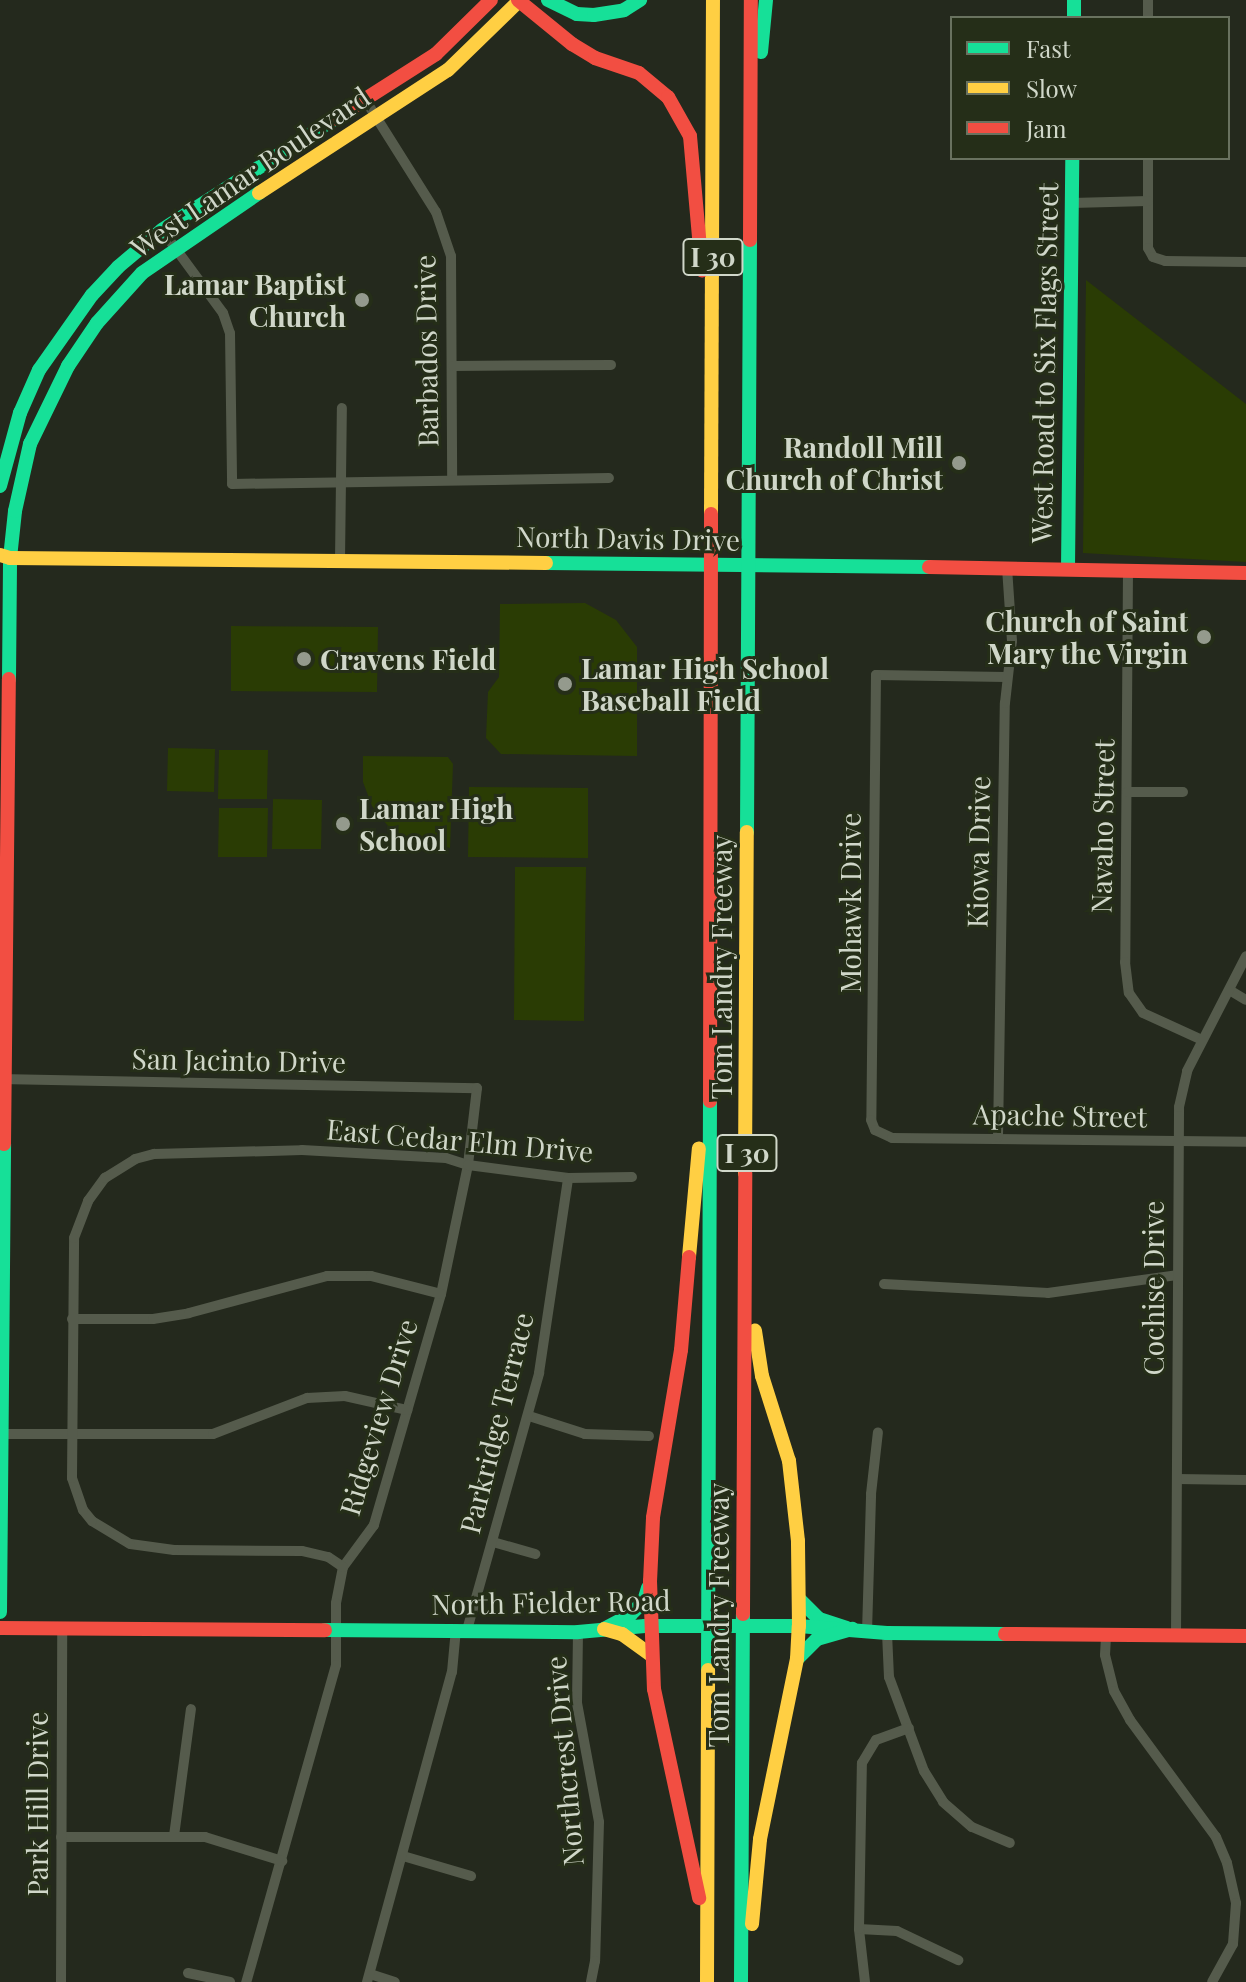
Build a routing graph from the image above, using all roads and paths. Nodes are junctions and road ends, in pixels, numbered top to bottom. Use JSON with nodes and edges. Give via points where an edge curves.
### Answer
{"nodes":[{"id":1,"x":491,"y":0,"type":"edge"},
{"id":2,"x":548,"y":0,"type":"edge"},
{"id":3,"x":587,"y":0,"type":"edge"},
{"id":4,"x":640,"y":0,"type":"edge"},
{"id":5,"x":713,"y":0,"type":"edge"},
{"id":6,"x":751,"y":0,"type":"edge"},
{"id":7,"x":766,"y":0,"type":"edge"},
{"id":8,"x":519,"y":1,"type":"edge"},
{"id":9,"x":624,"y":10,"type":"junction"},
{"id":10,"x":366,"y":101,"type":"junction"},
{"id":11,"x":378,"y":117,"type":"junction"},
{"id":12,"x":1072,"y":160,"type":"edge"},
{"id":13,"x":1148,"y":160,"type":"edge"},
{"id":14,"x":750,"y":163,"type":"junction"},
{"id":15,"x":1148,"y":201,"type":"junction"},
{"id":16,"x":1072,"y":203,"type":"junction"},
{"id":17,"x":162,"y":230,"type":"junction"},
{"id":18,"x":174,"y":248,"type":"junction"},
{"id":19,"x":1246,"y":262,"type":"edge"},
{"id":20,"x":611,"y":365,"type":"dead end"},
{"id":21,"x":453,"y":366,"type":"junction"},
{"id":22,"x":342,"y":408,"type":"dead end"},
{"id":23,"x":452,"y":478,"type":"junction"},
{"id":24,"x":609,"y":478,"type":"dead end"},
{"id":25,"x":341,"y":482,"type":"junction"},
{"id":26,"x":0,"y":486,"type":"edge"},
{"id":27,"x":710,"y":514,"type":"junction"},
{"id":28,"x":3,"y":558,"type":"edge"},
{"id":29,"x":340,"y":561,"type":"junction"},
{"id":30,"x":1007,"y":568,"type":"junction"},
{"id":31,"x":1068,"y":568,"type":"junction"},
{"id":32,"x":1128,"y":570,"type":"junction"},
{"id":33,"x":1246,"y":573,"type":"edge"},
{"id":34,"x":1006,"y":677,"type":"junction"},
{"id":35,"x":1127,"y":792,"type":"junction"},
{"id":36,"x":1183,"y":792,"type":"dead end"},
{"id":37,"x":1246,"y":956,"type":"edge"},
{"id":38,"x":1231,"y":991,"type":"junction"},
{"id":39,"x":710,"y":998,"type":"junction"},
{"id":40,"x":1246,"y":1000,"type":"edge"},
{"id":41,"x":3,"y":1009,"type":"edge"},
{"id":42,"x":1202,"y":1040,"type":"junction"},
{"id":43,"x":3,"y":1079,"type":"edge"},
{"id":44,"x":477,"y":1088,"type":"joint"},
{"id":45,"x":875,"y":1130,"type":"joint"},
{"id":46,"x":998,"y":1137,"type":"junction"},
{"id":47,"x":1177,"y":1142,"type":"junction"},
{"id":48,"x":1246,"y":1142,"type":"edge"},
{"id":49,"x":468,"y":1165,"type":"junction"},
{"id":50,"x":746,"y":1165,"type":"junction"},
{"id":51,"x":632,"y":1177,"type":"dead end"},
{"id":52,"x":568,"y":1178,"type":"junction"},
{"id":53,"x":1177,"y":1275,"type":"junction"},
{"id":54,"x":884,"y":1284,"type":"dead end"},
{"id":55,"x":441,"y":1294,"type":"junction"},
{"id":56,"x":72,"y":1319,"type":"junction"},
{"id":57,"x":407,"y":1410,"type":"junction"},
{"id":58,"x":529,"y":1416,"type":"junction"},
{"id":59,"x":878,"y":1432,"type":"dead end"},
{"id":60,"x":0,"y":1434,"type":"edge"},
{"id":61,"x":70,"y":1436,"type":"junction"},
{"id":62,"x":649,"y":1436,"type":"dead end"},
{"id":63,"x":1177,"y":1479,"type":"junction"},
{"id":64,"x":1246,"y":1480,"type":"edge"},
{"id":65,"x":493,"y":1542,"type":"junction"},
{"id":66,"x":535,"y":1554,"type":"dead end"},
{"id":67,"x":343,"y":1567,"type":"junction"},
{"id":68,"x":650,"y":1581,"type":"junction"},
{"id":69,"x":799,"y":1599,"type":"junction"},
{"id":70,"x":0,"y":1612,"type":"edge"},
{"id":71,"x":650,"y":1626,"type":"junction"},
{"id":72,"x":799,"y":1626,"type":"junction"},
{"id":73,"x":62,"y":1627,"type":"junction"},
{"id":74,"x":0,"y":1628,"type":"edge"},
{"id":75,"x":604,"y":1629,"type":"junction"},
{"id":76,"x":462,"y":1630,"type":"junction"},
{"id":77,"x":860,"y":1630,"type":"junction"},
{"id":78,"x":336,"y":1631,"type":"junction"},
{"id":79,"x":578,"y":1632,"type":"junction"},
{"id":80,"x":887,"y":1633,"type":"junction"},
{"id":81,"x":1176,"y":1635,"type":"junction"},
{"id":82,"x":1106,"y":1636,"type":"junction"},
{"id":83,"x":1246,"y":1636,"type":"edge"},
{"id":84,"x":651,"y":1655,"type":"junction"},
{"id":85,"x":797,"y":1659,"type":"junction"},
{"id":86,"x":191,"y":1709,"type":"dead end"},
{"id":87,"x":909,"y":1728,"type":"junction"},
{"id":88,"x":174,"y":1836,"type":"junction"},
{"id":89,"x":61,"y":1837,"type":"junction"},
{"id":90,"x":1010,"y":1843,"type":"dead end"},
{"id":91,"x":403,"y":1856,"type":"junction"},
{"id":92,"x":282,"y":1861,"type":"junction"},
{"id":93,"x":471,"y":1876,"type":"dead end"},
{"id":94,"x":859,"y":1929,"type":"junction"},
{"id":95,"x":958,"y":1960,"type":"dead end"},
{"id":96,"x":188,"y":1973,"type":"dead end"},
{"id":97,"x":368,"y":1978,"type":"edge"},
{"id":98,"x":61,"y":1982,"type":"edge"},
{"id":99,"x":230,"y":1982,"type":"edge"},
{"id":100,"x":246,"y":1982,"type":"edge"},
{"id":101,"x":395,"y":1982,"type":"edge"},
{"id":102,"x":591,"y":1982,"type":"edge"},
{"id":103,"x":706,"y":1982,"type":"edge"},
{"id":104,"x":743,"y":1982,"type":"edge"},
{"id":105,"x":865,"y":1982,"type":"edge"},
{"id":106,"x":1212,"y":1982,"type":"edge"}],
"edges":[{"from":1,"to":10,"type":"main road","name":"West Lamar Boulevard","via":[[436,54]]},
{"from":2,"to":9,"type":"main road","via":[[577,14]]},
{"from":3,"to":9,"type":"main road"},
{"from":4,"to":9,"type":"main road"},
{"from":5,"to":27,"type":"main road","name":"Tom Landry Freeway","number":"I 30"},
{"from":6,"to":14,"type":"main road","name":"Tom Landry Freeway","number":"I 30"},
{"from":7,"to":14,"type":"main road"},
{"from":8,"to":11,"type":"main road","name":"West Lamar Boulevard","via":[[448,70]]},
{"from":8,"to":27,"type":"main road","via":[[595,58],[639,73],[668,97],[690,136],[699,220]]},
{"from":10,"to":11,"type":"street","name":"Barbados Drive"},
{"from":10,"to":17,"type":"main road","name":"West Lamar Boulevard"},
{"from":11,"to":18,"type":"main road","name":"West Lamar Boulevard"},
{"from":11,"to":21,"type":"street","name":"Barbados Drive","via":[[446,235],[453,277]]},
{"from":12,"to":16,"type":"main road","name":"West Road to Six Flags Street"},
{"from":13,"to":15,"type":"street"},
{"from":14,"to":50,"type":"main road","name":"Tom Landry Freeway","number":"I 30"},
{"from":15,"to":16,"type":"street"},
{"from":15,"to":19,"type":"street","via":[[1148,248],[1153,257]]},
{"from":16,"to":31,"type":"main road","name":"West Road to Six Flags Street"},
{"from":17,"to":18,"type":"street"},
{"from":17,"to":26,"type":"main road","name":"West Lamar Boulevard","via":[[118,267],[61,335],[20,413]]},
{"from":18,"to":25,"type":"street","via":[[223,313],[230,333],[232,484]]},
{"from":18,"to":28,"type":"main road","name":"West Lamar Boulevard","via":[[142,273],[97,323],[45,408],[22,474]]},
{"from":20,"to":21,"type":"street"},
{"from":21,"to":23,"type":"street","name":"Barbados Drive"},
{"from":22,"to":25,"type":"street"},
{"from":23,"to":24,"type":"street"},
{"from":23,"to":25,"type":"street"},
{"from":25,"to":29,"type":"street"},
{"from":27,"to":39,"type":"main road","name":"Tom Landry Freeway","number":"I 30"},
{"from":28,"to":29,"type":"main road","name":"North Davis Drive"},
{"from":28,"to":41,"type":"main road","name":"West Lamar Boulevard"},
{"from":29,"to":30,"type":"main road","name":"North Davis Drive"},
{"from":30,"to":31,"type":"main road","name":"North Davis Drive"},
{"from":30,"to":34,"type":"street","name":"Kiowa Drive","via":[[1012,641]]},
{"from":31,"to":32,"type":"main road","name":"North Davis Drive"},
{"from":32,"to":33,"type":"main road","name":"North Davis Drive"},
{"from":32,"to":35,"type":"street","name":"Navaho Street"},
{"from":34,"to":45,"type":"street","name":"Mohawk Drive","via":[[876,675],[871,1120]]},
{"from":34,"to":46,"type":"street","name":"Kiowa Drive"},
{"from":35,"to":36,"type":"street"},
{"from":35,"to":42,"type":"street","name":"Navaho Street","via":[[1129,993],[1143,1013]]},
{"from":37,"to":38,"type":"street","name":"Cochise Drive"},
{"from":38,"to":40,"type":"street"},
{"from":38,"to":42,"type":"street","name":"Cochise Drive"},
{"from":39,"to":68,"type":"main road","via":[[681,1350],[653,1518]]},
{"from":39,"to":103,"type":"main road","name":"Tom Landry Freeway","number":"I 30"},
{"from":41,"to":43,"type":"main road","name":"West Lamar Boulevard"},
{"from":42,"to":47,"type":"street","name":"Cochise Drive","via":[[1187,1071]]},
{"from":43,"to":44,"type":"street","name":"San Jacinto Drive"},
{"from":43,"to":60,"type":"main road","name":"West Lamar Boulevard"},
{"from":44,"to":49,"type":"street","name":"Ridgeview Drive"},
{"from":45,"to":46,"type":"street","name":"Apache Street","via":[[892,1138]]},
{"from":46,"to":47,"type":"street","name":"Apache Street"},
{"from":47,"to":48,"type":"street","name":"Apache Street"},
{"from":47,"to":53,"type":"street","name":"Cochise Drive"},
{"from":49,"to":52,"type":"street","name":"East Cedar Elm Drive"},
{"from":49,"to":55,"type":"street","name":"Ridgeview Drive"},
{"from":49,"to":56,"type":"street","name":"East Cedar Elm Drive","via":[[446,1158],[302,1150],[169,1152],[135,1159],[105,1178],[80,1217],[74,1238]]},
{"from":50,"to":69,"type":"main road","via":[[754,1317],[762,1376],[789,1461]]},
{"from":50,"to":104,"type":"main road","name":"Tom Landry Freeway","number":"I 30"},
{"from":51,"to":52,"type":"street","name":"East Cedar Elm Drive"},
{"from":52,"to":58,"type":"street","name":"Parkridge Terrace"},
{"from":53,"to":54,"type":"street","via":[[1048,1293]]},
{"from":53,"to":63,"type":"street","name":"Cochise Drive"},
{"from":55,"to":56,"type":"street","via":[[371,1276],[327,1276],[189,1313],[153,1319]]},
{"from":55,"to":57,"type":"street","name":"Ridgeview Drive"},
{"from":56,"to":61,"type":"street","name":"East Cedar Elm Drive"},
{"from":57,"to":61,"type":"street","via":[[345,1396],[307,1398],[213,1434]]},
{"from":57,"to":67,"type":"street","name":"Ridgeview Drive","via":[[374,1525]]},
{"from":58,"to":62,"type":"street","via":[[585,1434]]},
{"from":58,"to":65,"type":"street","name":"Parkridge Terrace"},
{"from":59,"to":77,"type":"street"},
{"from":60,"to":61,"type":"street"},
{"from":60,"to":70,"type":"main road","name":"West Lamar Boulevard"},
{"from":61,"to":67,"type":"street","name":"East Cedar Elm Drive","via":[[72,1478],[83,1510],[130,1544],[174,1550],[302,1551]]},
{"from":63,"to":64,"type":"street"},
{"from":63,"to":81,"type":"street","name":"Cochise Drive"},
{"from":65,"to":66,"type":"street"},
{"from":65,"to":76,"type":"street","name":"Parkridge Terrace"},
{"from":67,"to":78,"type":"street"},
{"from":68,"to":71,"type":"main road"},
{"from":68,"to":75,"type":"main road","via":[[644,1601]]},
{"from":69,"to":72,"type":"main road"},
{"from":69,"to":77,"type":"main road","via":[[819,1619]]},
{"from":71,"to":72,"type":"main road","name":"North Fielder Road"},
{"from":71,"to":75,"type":"main road","name":"North Fielder Road"},
{"from":71,"to":84,"type":"main road"},
{"from":72,"to":77,"type":"main road","name":"North Fielder Road"},
{"from":72,"to":85,"type":"main road"},
{"from":73,"to":74,"type":"main road","name":"North Fielder Road"},
{"from":73,"to":78,"type":"main road","name":"North Fielder Road"},
{"from":73,"to":89,"type":"street","name":"Park Hill Drive"},
{"from":75,"to":79,"type":"main road","name":"North Fielder Road"},
{"from":75,"to":84,"type":"main road","via":[[622,1634]]},
{"from":76,"to":78,"type":"main road","name":"North Fielder Road"},
{"from":76,"to":79,"type":"main road","name":"North Fielder Road"},
{"from":76,"to":91,"type":"street","name":"Parkridge Terrace"},
{"from":77,"to":80,"type":"main road","name":"North Fielder Road"},
{"from":77,"to":85,"type":"main road","via":[[817,1639]]},
{"from":78,"to":92,"type":"street","via":[[336,1665]]},
{"from":79,"to":102,"type":"street","name":"Northcrest Drive","via":[[577,1703],[599,1822]]},
{"from":80,"to":82,"type":"main road","name":"North Fielder Road"},
{"from":80,"to":87,"type":"street","via":[[889,1677]]},
{"from":81,"to":82,"type":"main road","name":"North Fielder Road"},
{"from":81,"to":83,"type":"main road","name":"North Fielder Road"},
{"from":82,"to":106,"type":"street","via":[[1105,1655],[1119,1701],[1216,1837],[1227,1863],[1236,1903],[1233,1944]]},
{"from":84,"to":103,"type":"main road","via":[[662,1737],[697,1884]]},
{"from":85,"to":104,"type":"main road","via":[[760,1839]]},
{"from":86,"to":88,"type":"street"},
{"from":87,"to":90,"type":"street","via":[[924,1771],[943,1802],[972,1827]]},
{"from":87,"to":94,"type":"street","via":[[876,1740],[862,1763]]},
{"from":88,"to":89,"type":"street"},
{"from":88,"to":92,"type":"street","via":[[205,1837]]},
{"from":89,"to":98,"type":"street","name":"Park Hill Drive"},
{"from":91,"to":93,"type":"street"},
{"from":91,"to":97,"type":"street","name":"Parkridge Terrace"},
{"from":92,"to":100,"type":"street"},
{"from":94,"to":95,"type":"street","via":[[897,1931]]},
{"from":94,"to":105,"type":"street"},
{"from":96,"to":99,"type":"street"},
{"from":97,"to":101,"type":"street"}]}
